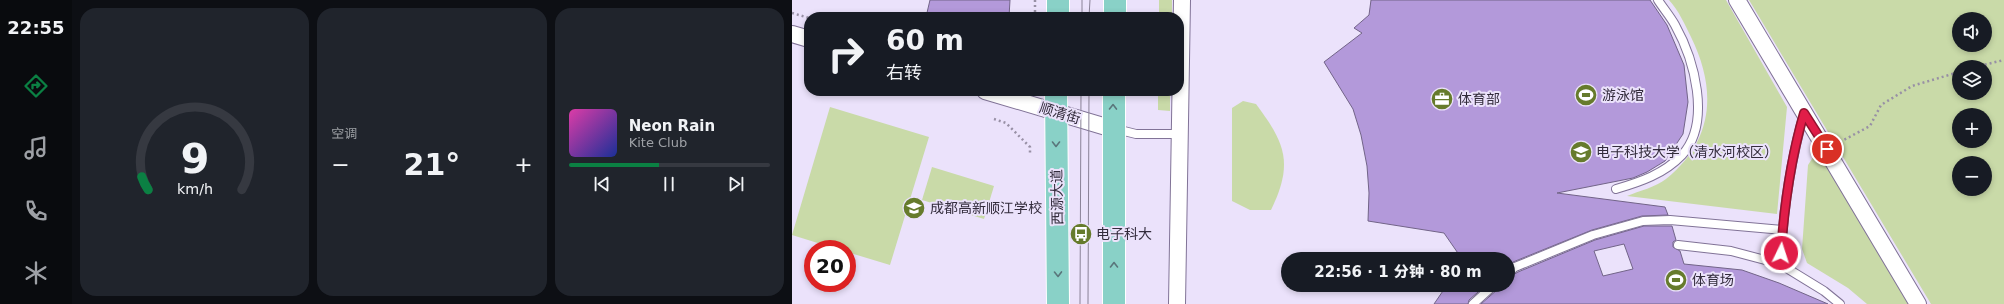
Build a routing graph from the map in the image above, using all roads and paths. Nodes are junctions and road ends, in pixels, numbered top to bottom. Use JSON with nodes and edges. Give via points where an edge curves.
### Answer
{"nodes":[{"id":1,"x":1035,"y":0,"type":"edge"},
{"id":2,"x":1058,"y":0,"type":"edge"},
{"id":3,"x":1115,"y":0,"type":"edge"},
{"id":4,"x":1182,"y":0,"type":"edge"},
{"id":5,"x":1658,"y":0,"type":"edge"},
{"id":6,"x":1737,"y":0,"type":"edge"},
{"id":7,"x":1035,"y":12,"type":"edge"},
{"id":8,"x":1058,"y":12,"type":"edge"},
{"id":9,"x":1115,"y":12,"type":"edge"},
{"id":10,"x":1182,"y":12,"type":"edge"},
{"id":11,"x":792,"y":13,"type":"edge"},
{"id":12,"x":804,"y":17,"type":"edge"},
{"id":13,"x":792,"y":34,"type":"edge"},
{"id":14,"x":804,"y":38,"type":"edge"},
{"id":15,"x":2004,"y":60,"type":"edge"},
{"id":16,"x":1992,"y":63,"type":"edge"},
{"id":17,"x":1952,"y":74,"type":"edge"},
{"id":18,"x":1017,"y":96,"type":"edge"},
{"id":19,"x":1114,"y":96,"type":"edge"},
{"id":20,"x":1181,"y":96,"type":"edge"},
{"id":21,"x":1056,"y":102,"type":"edge"},
{"id":22,"x":1804,"y":113,"type":"junction"},
{"id":23,"x":994,"y":119,"type":"dead end"},
{"id":24,"x":1113,"y":129,"type":"junction"},
{"id":25,"x":1180,"y":134,"type":"junction"},
{"id":26,"x":1827,"y":149,"type":"junction"},
{"id":27,"x":1030,"y":154,"type":"dead end"},
{"id":28,"x":1616,"y":189,"type":"dead end"},
{"id":29,"x":1782,"y":230,"type":"junction"},
{"id":30,"x":1678,"y":245,"type":"dead end"},
{"id":31,"x":1780,"y":264,"type":"junction"},
{"id":32,"x":1515,"y":267,"type":"edge"},
{"id":33,"x":1486,"y":292,"type":"edge"},
{"id":34,"x":1058,"y":304,"type":"edge"},
{"id":35,"x":1114,"y":304,"type":"edge"},
{"id":36,"x":1177,"y":304,"type":"edge"},
{"id":37,"x":1472,"y":304,"type":"edge"},
{"id":38,"x":1840,"y":304,"type":"edge"},
{"id":39,"x":1918,"y":304,"type":"edge"}],
"edges":[{"from":1,"to":7,"type":"path"},
{"from":2,"to":8,"type":"main road"},
{"from":3,"to":9,"type":"main road"},
{"from":4,"to":10,"type":"street"},
{"from":5,"to":28,"type":"lane","via":[[1675,25],[1696,81],[1696,130],[1683,154],[1662,172],[1644,181]]},
{"from":6,"to":22,"type":"street"},
{"from":11,"to":12,"type":"path"},
{"from":13,"to":14,"type":"street"},
{"from":15,"to":16,"type":"path"},
{"from":17,"to":26,"type":"path","via":[[1912,86],[1882,105],[1870,126]]},
{"from":18,"to":21,"type":"street","name":"顺清街"},
{"from":24,"to":19,"type":"main road","one_way":true},
{"from":20,"to":25,"type":"street"},
{"from":21,"to":24,"type":"street","name":"顺清街"},
{"from":21,"to":34,"type":"main road","name":"西源大道","one_way":true},
{"from":22,"to":26,"type":"street"},
{"from":22,"to":29,"type":"lane","via":[[1797,136]]},
{"from":23,"to":27,"type":"path","via":[[1006,123],[1030,147]]},
{"from":24,"to":25,"type":"lane","via":[[1136,134]]},
{"from":35,"to":24,"type":"main road","one_way":true},
{"from":25,"to":36,"type":"street"},
{"from":26,"to":39,"type":"street"},
{"from":29,"to":31,"type":"lane"},
{"from":29,"to":32,"type":"lane","via":[[1670,220],[1643,221],[1593,235]]},
{"from":30,"to":31,"type":"lane","via":[[1731,251]]},
{"from":31,"to":38,"type":"lane"},
{"from":33,"to":37,"type":"lane"}]}
